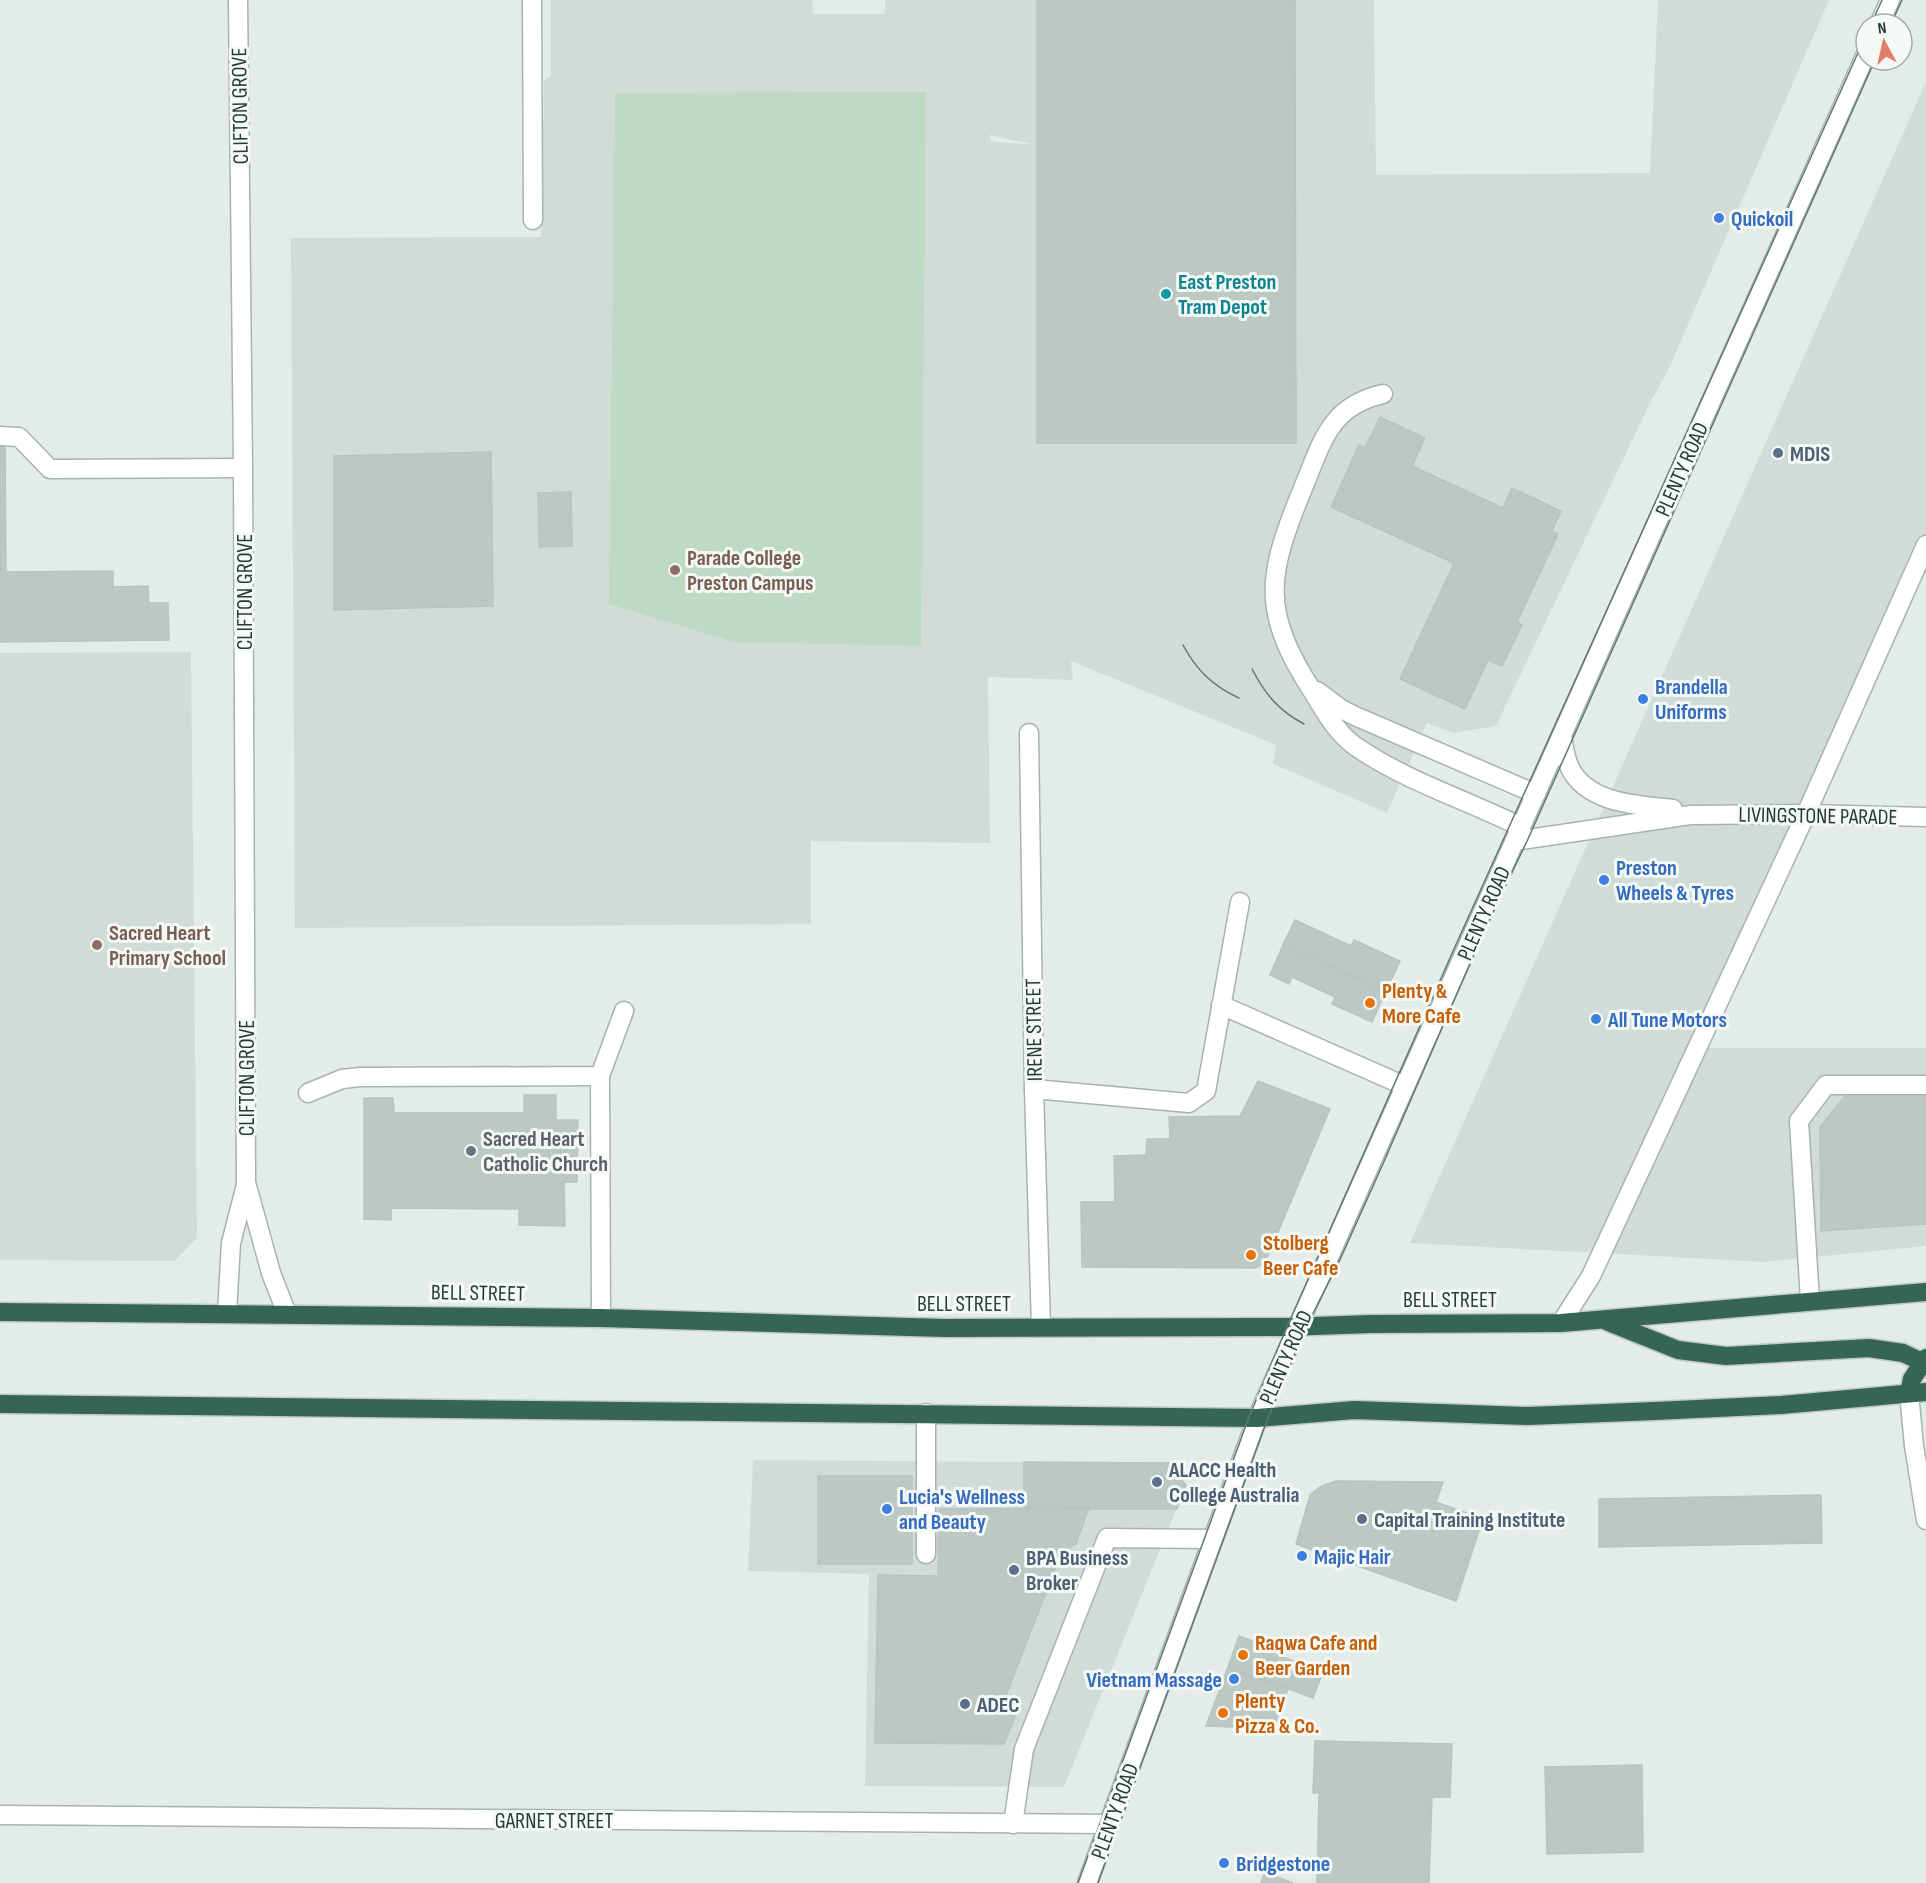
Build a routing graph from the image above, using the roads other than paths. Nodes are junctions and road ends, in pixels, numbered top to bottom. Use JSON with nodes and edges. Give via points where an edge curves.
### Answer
{"nodes":[{"id":1,"x":238,"y":0,"type":"edge"},
{"id":2,"x":532,"y":0,"type":"edge"},
{"id":3,"x":1858,"y":72,"type":"edge"},
{"id":4,"x":533,"y":220,"type":"dead end"},
{"id":5,"x":1383,"y":394,"type":"dead end"},
{"id":6,"x":0,"y":436,"type":"edge"},
{"id":7,"x":243,"y":468,"type":"junction"},
{"id":8,"x":1926,"y":545,"type":"edge"},
{"id":9,"x":1920,"y":570,"type":"edge"},
{"id":10,"x":1303,"y":677,"type":"junction"},
{"id":11,"x":1354,"y":716,"type":"junction"},
{"id":12,"x":1334,"y":726,"type":"junction"},
{"id":13,"x":1029,"y":733,"type":"dead end"},
{"id":14,"x":1562,"y":736,"type":"junction"},
{"id":15,"x":1348,"y":741,"type":"junction"},
{"id":16,"x":1536,"y":794,"type":"junction"},
{"id":17,"x":1711,"y":814,"type":"junction"},
{"id":18,"x":1806,"y":814,"type":"junction"},
{"id":19,"x":1926,"y":817,"type":"edge"},
{"id":20,"x":1518,"y":834,"type":"junction"},
{"id":21,"x":1240,"y":902,"type":"dead end"},
{"id":22,"x":1221,"y":1005,"type":"junction"},
{"id":23,"x":624,"y":1011,"type":"dead end"},
{"id":24,"x":600,"y":1076,"type":"junction"},
{"id":25,"x":1926,"y":1085,"type":"edge"},
{"id":26,"x":1404,"y":1086,"type":"junction"},
{"id":27,"x":1034,"y":1089,"type":"junction"},
{"id":28,"x":308,"y":1093,"type":"dead end"},
{"id":29,"x":246,"y":1185,"type":"junction"},
{"id":30,"x":1926,"y":1292,"type":"edge"},
{"id":31,"x":1810,"y":1301,"type":"junction"},
{"id":32,"x":0,"y":1312,"type":"edge"},
{"id":33,"x":226,"y":1313,"type":"junction"},
{"id":34,"x":287,"y":1314,"type":"junction"},
{"id":35,"x":602,"y":1318,"type":"junction"},
{"id":36,"x":1604,"y":1320,"type":"junction"},
{"id":37,"x":1561,"y":1323,"type":"junction"},
{"id":38,"x":1041,"y":1327,"type":"junction"},
{"id":39,"x":1298,"y":1327,"type":"junction"},
{"id":40,"x":1925,"y":1361,"type":"edge"},
{"id":41,"x":1917,"y":1393,"type":"edge"},
{"id":42,"x":0,"y":1404,"type":"edge"},
{"id":43,"x":926,"y":1413,"type":"junction"},
{"id":44,"x":1257,"y":1418,"type":"junction"},
{"id":45,"x":1926,"y":1520,"type":"edge"},
{"id":46,"x":1213,"y":1539,"type":"junction"},
{"id":47,"x":926,"y":1554,"type":"dead end"},
{"id":48,"x":0,"y":1815,"type":"edge"},
{"id":49,"x":1013,"y":1824,"type":"junction"},
{"id":50,"x":1109,"y":1824,"type":"junction"},
{"id":51,"x":1087,"y":1883,"type":"edge"}],
"edges":[{"from":1,"to":7,"type":"street","name":"CLIFTON GROVE"},
{"from":2,"to":4,"type":"street"},
{"from":3,"to":14,"type":"street","name":"PLENTY ROAD"},
{"from":5,"to":10,"type":"street","via":[[1357,403],[1335,420],[1279,551],[1275,606],[1284,642]]},
{"from":6,"to":7,"type":"street","via":[[19,437],[50,469]]},
{"from":7,"to":29,"type":"street","name":"CLIFTON GROVE"},
{"from":8,"to":9,"type":"street"},
{"from":9,"to":18,"type":"street"},
{"from":10,"to":11,"type":"street"},
{"from":10,"to":12,"type":"street"},
{"from":11,"to":12,"type":"street"},
{"from":11,"to":15,"type":"street"},
{"from":11,"to":16,"type":"street"},
{"from":12,"to":15,"type":"street"},
{"from":13,"to":27,"type":"street","name":"IRENE STREET"},
{"from":14,"to":16,"type":"street","name":"PLENTY ROAD"},
{"from":14,"to":17,"type":"street","name":"LIVINGSTONE PARADE","via":[[1569,766],[1591,791],[1635,805]]},
{"from":15,"to":20,"type":"street","via":[[1386,766]]},
{"from":16,"to":20,"type":"street","name":"PLENTY ROAD"},
{"from":17,"to":18,"type":"street","name":"LIVINGSTONE PARADE"},
{"from":17,"to":20,"type":"street","name":"LIVINGSTONE PARADE"},
{"from":18,"to":19,"type":"street","name":"LIVINGSTONE PARADE"},
{"from":18,"to":37,"type":"street","via":[[1591,1276]]},
{"from":20,"to":26,"type":"street","name":"PLENTY ROAD"},
{"from":21,"to":22,"type":"street"},
{"from":22,"to":26,"type":"street"},
{"from":22,"to":27,"type":"street","via":[[1206,1091],[1189,1103]]},
{"from":23,"to":24,"type":"street"},
{"from":24,"to":28,"type":"street","via":[[360,1077],[342,1079]]},
{"from":24,"to":35,"type":"street"},
{"from":25,"to":31,"type":"street","via":[[1826,1085],[1799,1120]]},
{"from":26,"to":39,"type":"street","name":"PLENTY ROAD"},
{"from":27,"to":38,"type":"street","name":"IRENE STREET"},
{"from":29,"to":33,"type":"street","name":"CLIFTON GROVE","via":[[231,1243]]},
{"from":29,"to":34,"type":"street","name":"CLIFTON GROVE"},
{"from":30,"to":31,"type":"highway","name":"BELL STREET"},
{"from":31,"to":36,"type":"highway","name":"BELL STREET"},
{"from":32,"to":33,"type":"highway","name":"BELL STREET"},
{"from":33,"to":34,"type":"highway","name":"BELL STREET"},
{"from":34,"to":35,"type":"highway","name":"BELL STREET"},
{"from":35,"to":38,"type":"highway","name":"BELL STREET"},
{"from":36,"to":37,"type":"highway","name":"BELL STREET"},
{"from":36,"to":40,"type":"highway","via":[[1678,1350],[1726,1356],[1869,1348]]},
{"from":37,"to":39,"type":"highway","name":"BELL STREET"},
{"from":38,"to":39,"type":"highway","name":"BELL STREET"},
{"from":39,"to":44,"type":"street","name":"PLENTY ROAD"},
{"from":40,"to":41,"type":"highway","via":[[1912,1379]]},
{"from":41,"to":44,"type":"highway","via":[[1781,1405],[1528,1416],[1354,1410]]},
{"from":41,"to":45,"type":"street","via":[[1914,1446]]},
{"from":42,"to":43,"type":"highway"},
{"from":43,"to":44,"type":"highway"},
{"from":43,"to":47,"type":"street"},
{"from":44,"to":46,"type":"street","name":"PLENTY ROAD"},
{"from":46,"to":49,"type":"street","via":[[1107,1538],[1024,1749]]},
{"from":46,"to":50,"type":"street","name":"PLENTY ROAD"},
{"from":48,"to":49,"type":"street","name":"GARNET STREET"},
{"from":49,"to":50,"type":"street","name":"GARNET STREET"},
{"from":50,"to":51,"type":"street","name":"PLENTY ROAD"}]}
